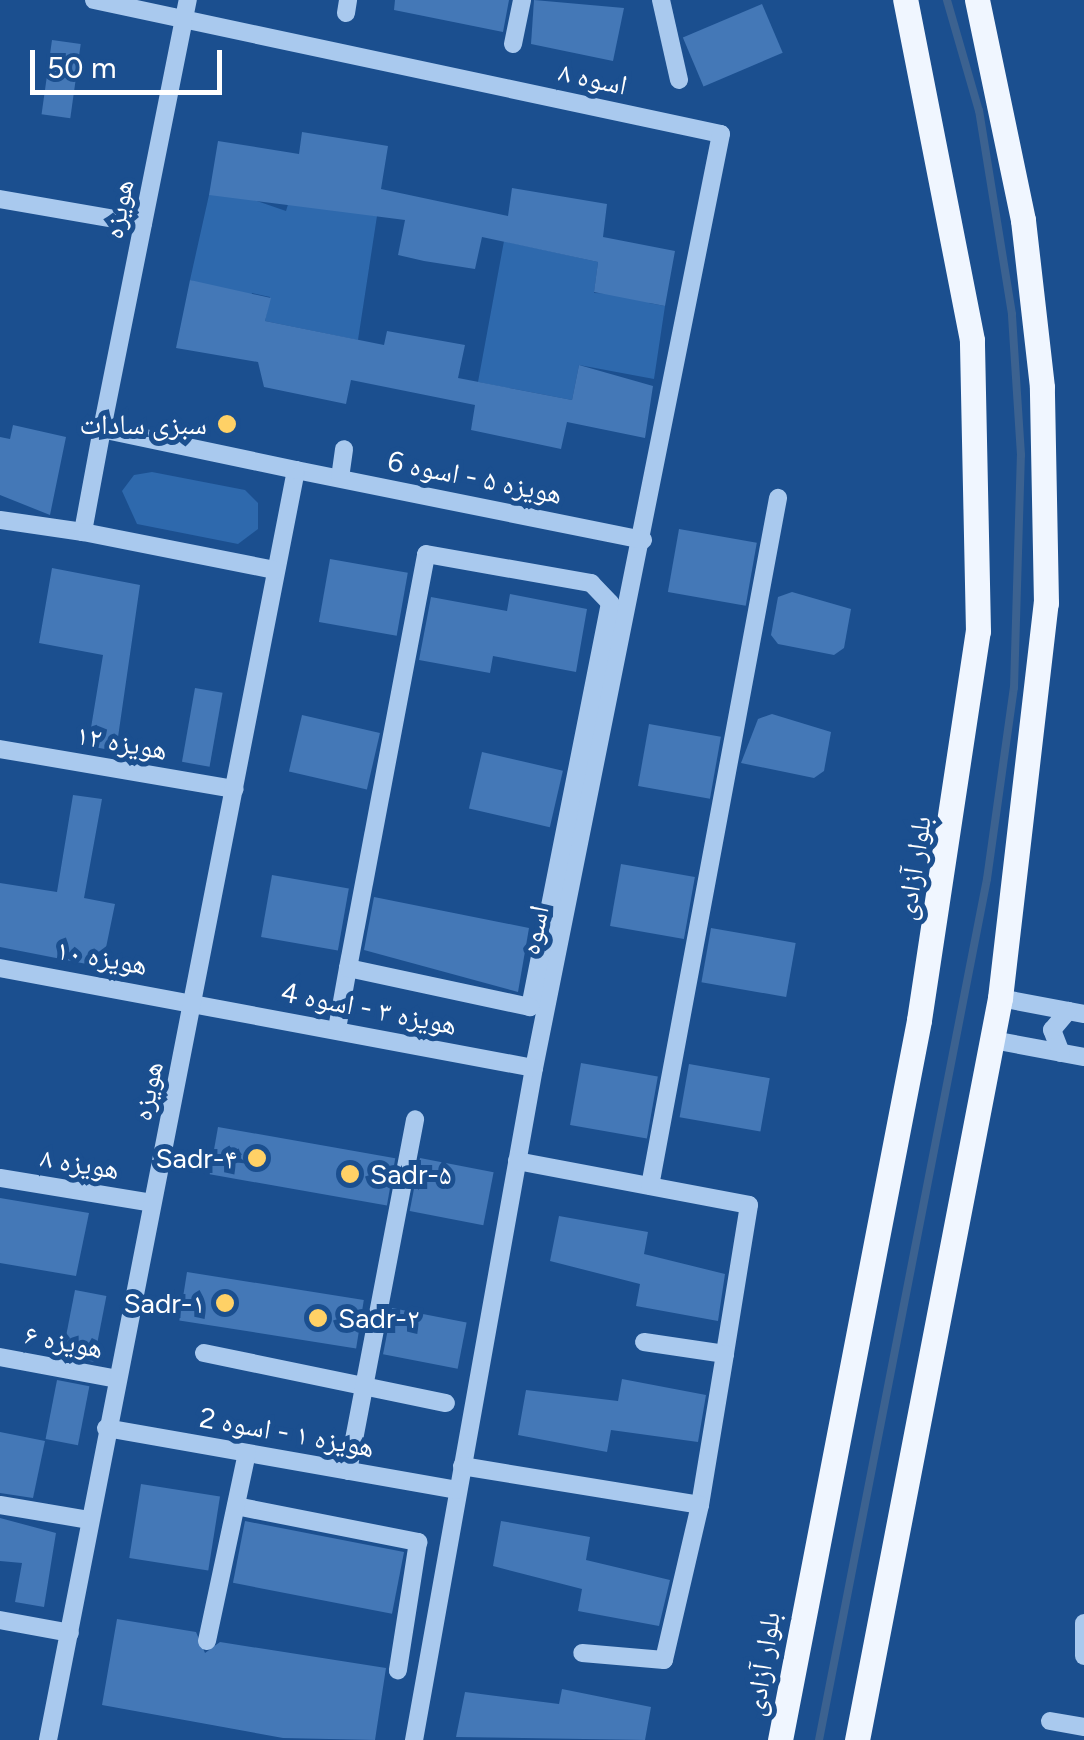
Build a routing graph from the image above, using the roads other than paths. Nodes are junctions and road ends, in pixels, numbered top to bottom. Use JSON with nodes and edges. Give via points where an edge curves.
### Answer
{"nodes":[{"id":1,"x":94,"y":0,"type":"edge"},
{"id":2,"x":522,"y":0,"type":"edge"},
{"id":3,"x":661,"y":0,"type":"edge"},
{"id":4,"x":905,"y":0,"type":"edge"},
{"id":5,"x":977,"y":0,"type":"edge"},
{"id":6,"x":186,"y":8,"type":"edge"},
{"id":7,"x":514,"y":44,"type":"dead end"},
{"id":8,"x":679,"y":80,"type":"dead end"},
{"id":9,"x":721,"y":134,"type":"joint"},
{"id":10,"x":0,"y":199,"type":"edge"},
{"id":11,"x":143,"y":224,"type":"junction"},
{"id":12,"x":102,"y":429,"type":"junction"},
{"id":13,"x":344,"y":449,"type":"dead end"},
{"id":14,"x":296,"y":470,"type":"junction"},
{"id":15,"x":340,"y":478,"type":"junction"},
{"id":16,"x":778,"y":498,"type":"dead end"},
{"id":17,"x":0,"y":520,"type":"edge"},
{"id":18,"x":83,"y":532,"type":"junction"},
{"id":19,"x":643,"y":540,"type":"junction"},
{"id":20,"x":275,"y":570,"type":"junction"},
{"id":21,"x":0,"y":749,"type":"edge"},
{"id":22,"x":235,"y":789,"type":"junction"},
{"id":23,"x":0,"y":968,"type":"edge"},
{"id":24,"x":348,"y":968,"type":"junction"},
{"id":25,"x":1000,"y":998,"type":"junction"},
{"id":26,"x":194,"y":1001,"type":"junction"},
{"id":27,"x":1076,"y":1012,"type":"edge"},
{"id":28,"x":337,"y":1030,"type":"junction"},
{"id":29,"x":993,"y":1040,"type":"junction"},
{"id":30,"x":1061,"y":1053,"type":"junction"},
{"id":31,"x":1084,"y":1057,"type":"edge"},
{"id":32,"x":534,"y":1068,"type":"junction"},
{"id":33,"x":415,"y":1119,"type":"dead end"},
{"id":34,"x":517,"y":1161,"type":"junction"},
{"id":35,"x":0,"y":1178,"type":"edge"},
{"id":36,"x":650,"y":1186,"type":"junction"},
{"id":37,"x":152,"y":1202,"type":"junction"},
{"id":38,"x":644,"y":1342,"type":"dead end"},
{"id":39,"x":204,"y":1353,"type":"dead end"},
{"id":40,"x":725,"y":1354,"type":"junction"},
{"id":41,"x":0,"y":1358,"type":"edge"},
{"id":42,"x":117,"y":1379,"type":"junction"},
{"id":43,"x":364,"y":1386,"type":"junction"},
{"id":44,"x":446,"y":1403,"type":"dead end"},
{"id":45,"x":106,"y":1428,"type":"junction"},
{"id":46,"x":247,"y":1453,"type":"junction"},
{"id":47,"x":462,"y":1466,"type":"junction"},
{"id":48,"x":348,"y":1471,"type":"junction"},
{"id":49,"x":457,"y":1490,"type":"junction"},
{"id":50,"x":0,"y":1505,"type":"edge"},
{"id":51,"x":236,"y":1506,"type":"junction"},
{"id":52,"x":700,"y":1506,"type":"junction"},
{"id":53,"x":90,"y":1520,"type":"junction"},
{"id":54,"x":0,"y":1620,"type":"edge"},
{"id":55,"x":1084,"y":1623,"type":"edge"},
{"id":56,"x":70,"y":1633,"type":"junction"},
{"id":57,"x":207,"y":1642,"type":"dead end"},
{"id":58,"x":582,"y":1653,"type":"dead end"},
{"id":59,"x":1084,"y":1656,"type":"edge"},
{"id":60,"x":398,"y":1670,"type":"dead end"},
{"id":61,"x":1050,"y":1721,"type":"dead end"},
{"id":62,"x":1084,"y":1727,"type":"edge"},
{"id":63,"x":48,"y":1740,"type":"edge"},
{"id":64,"x":414,"y":1740,"type":"edge"},
{"id":65,"x":780,"y":1740,"type":"edge"},
{"id":66,"x":857,"y":1740,"type":"edge"}],
"edges":[{"from":1,"to":6,"type":"street","name":"اسوه ۸"},
{"from":2,"to":7,"type":"street"},
{"from":3,"to":8,"type":"street"},
{"from":4,"to":65,"type":"main road","name":"بلوار آزادی","via":[[972,340],[978,631],[919,1020]]},
{"from":5,"to":25,"type":"main road","via":[[1023,220],[1048,495],[1039,710]]},
{"from":6,"to":9,"type":"street","name":"اسوه ۸"},
{"from":6,"to":11,"type":"street","name":"هویزه"},
{"from":9,"to":19,"type":"street","name":"اسوه"},
{"from":10,"to":11,"type":"street"},
{"from":11,"to":12,"type":"street","name":"هویزه"},
{"from":12,"to":14,"type":"street"},
{"from":12,"to":18,"type":"street","name":"هویزه"},
{"from":13,"to":15,"type":"street"},
{"from":14,"to":15,"type":"street","name":"هویزه ۵ - اسوه 6"},
{"from":14,"to":20,"type":"street","name":"هویزه"},
{"from":15,"to":19,"type":"street","name":"هویزه ۵ - اسوه 6"},
{"from":16,"to":36,"type":"street"},
{"from":17,"to":18,"type":"street"},
{"from":18,"to":20,"type":"street"},
{"from":19,"to":32,"type":"street","name":"اسوه"},
{"from":20,"to":22,"type":"street","name":"هویزه"},
{"from":21,"to":22,"type":"street","name":"هویزه ۱۲"},
{"from":22,"to":26,"type":"street","name":"هویزه"},
{"from":23,"to":26,"type":"street","name":"هویزه ۱۰"},
{"from":24,"to":24,"type":"street","via":[[530,1007],[610,603],[590,583],[426,554]]},
{"from":24,"to":28,"type":"street"},
{"from":25,"to":27,"type":"street"},
{"from":25,"to":29,"type":"main road"},
{"from":26,"to":28,"type":"street","name":"هویزه ۳ - اسوه 4"},
{"from":26,"to":37,"type":"street","name":"هویزه"},
{"from":27,"to":30,"type":"street","via":[[1052,1030]]},
{"from":28,"to":32,"type":"street","name":"هویزه ۳ - اسوه 4"},
{"from":29,"to":30,"type":"street"},
{"from":29,"to":66,"type":"main road"},
{"from":30,"to":31,"type":"street"},
{"from":32,"to":34,"type":"street","name":"اسوه"},
{"from":33,"to":43,"type":"street"},
{"from":34,"to":36,"type":"street"},
{"from":34,"to":47,"type":"street","name":"اسوه"},
{"from":35,"to":37,"type":"street","name":"هویزه ۸"},
{"from":36,"to":40,"type":"street","via":[[749,1205]]},
{"from":37,"to":42,"type":"street","name":"هویزه"},
{"from":38,"to":40,"type":"street"},
{"from":39,"to":43,"type":"street"},
{"from":40,"to":52,"type":"street"},
{"from":41,"to":42,"type":"street","name":"هویزه ۶"},
{"from":42,"to":45,"type":"street","name":"هویزه"},
{"from":43,"to":44,"type":"street"},
{"from":43,"to":48,"type":"street"},
{"from":45,"to":46,"type":"street","name":"هویزه ۱ - اسوه 2"},
{"from":45,"to":53,"type":"street","name":"هویزه"},
{"from":46,"to":48,"type":"street","name":"هویزه ۱ - اسوه 2"},
{"from":46,"to":51,"type":"street"},
{"from":47,"to":49,"type":"street","name":"اسوه"},
{"from":47,"to":52,"type":"street"},
{"from":48,"to":49,"type":"street","name":"هویزه ۱ - اسوه 2"},
{"from":49,"to":64,"type":"street","name":"اسوه"},
{"from":50,"to":53,"type":"street"},
{"from":51,"to":57,"type":"street"},
{"from":51,"to":60,"type":"street","via":[[418,1542]]},
{"from":52,"to":58,"type":"street","via":[[664,1660]]},
{"from":53,"to":56,"type":"street","name":"هویزه"},
{"from":54,"to":56,"type":"street"},
{"from":55,"to":59,"type":"street"},
{"from":56,"to":63,"type":"street","name":"هویزه"},
{"from":61,"to":62,"type":"street"}]}
